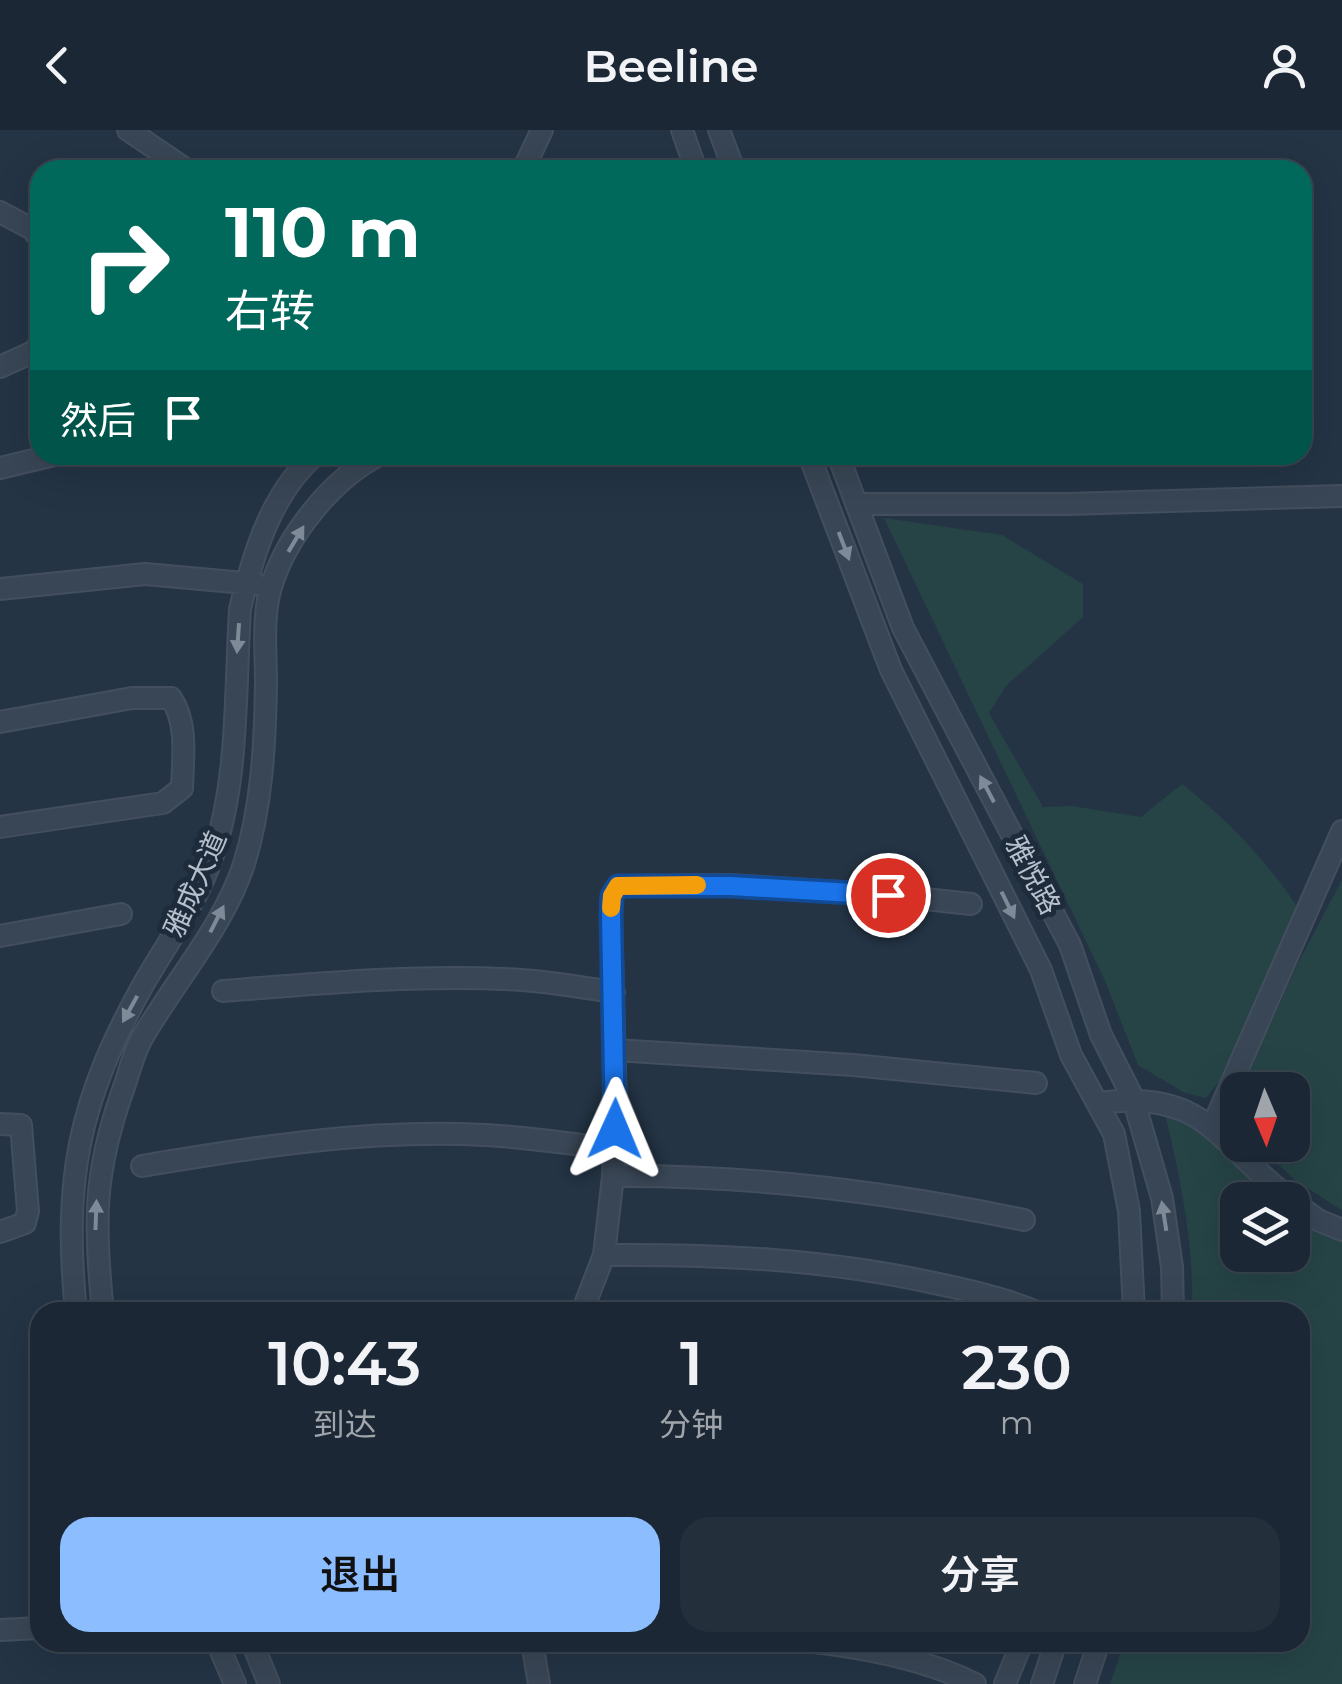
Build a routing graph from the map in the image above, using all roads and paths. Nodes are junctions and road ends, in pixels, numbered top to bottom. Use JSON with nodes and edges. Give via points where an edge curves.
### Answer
{"nodes":[{"id":1,"x":128,"y":130,"type":"edge"},
{"id":2,"x":542,"y":130,"type":"edge"},
{"id":3,"x":682,"y":130,"type":"edge"},
{"id":4,"x":719,"y":130,"type":"edge"},
{"id":5,"x":172,"y":160,"type":"edge"},
{"id":6,"x":528,"y":160,"type":"edge"},
{"id":7,"x":692,"y":160,"type":"edge"},
{"id":8,"x":730,"y":160,"type":"edge"},
{"id":9,"x":0,"y":212,"type":"edge"},
{"id":10,"x":30,"y":228,"type":"edge"},
{"id":11,"x":30,"y":354,"type":"edge"},
{"id":12,"x":0,"y":367,"type":"edge"},
{"id":13,"x":30,"y":461,"type":"edge"},
{"id":14,"x":305,"y":465,"type":"edge"},
{"id":15,"x":361,"y":465,"type":"edge"},
{"id":16,"x":812,"y":465,"type":"edge"},
{"id":17,"x":842,"y":465,"type":"edge"},
{"id":18,"x":0,"y":468,"type":"edge"},
{"id":19,"x":1342,"y":496,"type":"edge"},
{"id":20,"x":856,"y":504,"type":"junction"},
{"id":21,"x":247,"y":582,"type":"junction"},
{"id":22,"x":271,"y":587,"type":"junction"},
{"id":23,"x":0,"y":589,"type":"edge"},
{"id":24,"x":0,"y":722,"type":"edge"},
{"id":25,"x":0,"y":827,"type":"edge"},
{"id":26,"x":1342,"y":831,"type":"edge"},
{"id":27,"x":970,"y":904,"type":"dead end"},
{"id":28,"x":121,"y":914,"type":"dead end"},
{"id":29,"x":0,"y":936,"type":"edge"},
{"id":30,"x":223,"y":991,"type":"dead end"},
{"id":31,"x":614,"y":992,"type":"junction"},
{"id":32,"x":615,"y":1050,"type":"junction"},
{"id":33,"x":1036,"y":1083,"type":"dead end"},
{"id":34,"x":1134,"y":1098,"type":"junction"},
{"id":35,"x":1099,"y":1104,"type":"junction"},
{"id":36,"x":0,"y":1124,"type":"edge"},
{"id":37,"x":1213,"y":1125,"type":"junction"},
{"id":38,"x":614,"y":1149,"type":"junction"},
{"id":39,"x":142,"y":1166,"type":"dead end"},
{"id":40,"x":613,"y":1176,"type":"junction"},
{"id":41,"x":1273,"y":1182,"type":"edge"},
{"id":42,"x":1310,"y":1214,"type":"edge"},
{"id":43,"x":1024,"y":1220,"type":"dead end"},
{"id":44,"x":1342,"y":1230,"type":"edge"},
{"id":45,"x":0,"y":1232,"type":"edge"},
{"id":46,"x":604,"y":1255,"type":"junction"},
{"id":47,"x":75,"y":1302,"type":"edge"},
{"id":48,"x":102,"y":1302,"type":"edge"},
{"id":49,"x":586,"y":1302,"type":"edge"},
{"id":50,"x":1008,"y":1302,"type":"edge"},
{"id":51,"x":1134,"y":1302,"type":"edge"},
{"id":52,"x":1173,"y":1302,"type":"edge"},
{"id":53,"x":30,"y":1628,"type":"edge"},
{"id":54,"x":0,"y":1630,"type":"edge"},
{"id":55,"x":221,"y":1652,"type":"edge"},
{"id":56,"x":256,"y":1652,"type":"edge"},
{"id":57,"x":534,"y":1652,"type":"edge"},
{"id":58,"x":866,"y":1652,"type":"edge"},
{"id":59,"x":1018,"y":1652,"type":"edge"},
{"id":60,"x":1053,"y":1652,"type":"edge"},
{"id":61,"x":1096,"y":1652,"type":"edge"},
{"id":62,"x":235,"y":1684,"type":"edge"},
{"id":63,"x":270,"y":1684,"type":"edge"},
{"id":64,"x":540,"y":1684,"type":"edge"},
{"id":65,"x":975,"y":1684,"type":"edge"},
{"id":66,"x":1005,"y":1684,"type":"edge"},
{"id":67,"x":1042,"y":1684,"type":"edge"},
{"id":68,"x":1085,"y":1684,"type":"edge"}],
"edges":[{"from":1,"to":5,"type":"street"},
{"from":2,"to":6,"type":"street"},
{"from":3,"to":7,"type":"street"},
{"from":4,"to":8,"type":"street"},
{"from":9,"to":10,"type":"street"},
{"from":11,"to":12,"type":"street"},
{"from":13,"to":18,"type":"street"},
{"from":14,"to":21,"type":"street","name":"雅成大道","via":[[270,516]]},
{"from":22,"to":15,"type":"street","one_way":true,"via":[[302,528]]},
{"from":16,"to":35,"type":"street","name":"雅悦路","one_way":true,"via":[[891,670],[1041,970],[1070,1054]]},
{"from":17,"to":20,"type":"street","name":"雅悦路"},
{"from":19,"to":20,"type":"street"},
{"from":34,"to":20,"type":"street","name":"雅悦路","one_way":true,"via":[[1101,1035],[1070,945],[903,628]]},
{"from":21,"to":22,"type":"street"},
{"from":21,"to":23,"type":"street","via":[[145,574]]},
{"from":21,"to":47,"type":"street","name":"雅成大道","one_way":true,"via":[[229,779],[212,860],[116,1033],[84,1117],[70,1220]]},
{"from":48,"to":22,"type":"street","one_way":true,"via":[[95,1221],[111,1123],[140,1043],[210,932],[256,822]]},
{"from":24,"to":25,"type":"street","via":[[132,698],[171,698],[181,713],[183,766],[182,788],[163,803]]},
{"from":26,"to":37,"type":"street"},
{"from":27,"to":31,"type":"street","via":[[731,886],[618,886],[611,914]]},
{"from":28,"to":29,"type":"street"},
{"from":30,"to":31,"type":"street","via":[[457,978]]},
{"from":31,"to":32,"type":"street"},
{"from":32,"to":33,"type":"street"},
{"from":32,"to":38,"type":"street"},
{"from":34,"to":35,"type":"street"},
{"from":34,"to":37,"type":"street"},
{"from":52,"to":34,"type":"street","name":"雅悦路","one_way":true,"via":[[1162,1198]]},
{"from":35,"to":51,"type":"street","name":"雅悦路","via":[[1114,1134],[1129,1211]]},
{"from":36,"to":45,"type":"street","via":[[22,1124],[28,1211],[25,1223]]},
{"from":37,"to":41,"type":"street"},
{"from":38,"to":39,"type":"street","via":[[415,1134]]},
{"from":38,"to":40,"type":"street"},
{"from":40,"to":43,"type":"street","via":[[772,1182]]},
{"from":40,"to":46,"type":"street"},
{"from":42,"to":44,"type":"street"},
{"from":46,"to":49,"type":"street"},
{"from":46,"to":50,"type":"street","via":[[822,1263]]},
{"from":53,"to":54,"type":"street"},
{"from":55,"to":62,"type":"street"},
{"from":56,"to":63,"type":"street"},
{"from":57,"to":64,"type":"street"},
{"from":58,"to":65,"type":"street"},
{"from":59,"to":66,"type":"street"},
{"from":60,"to":67,"type":"street"},
{"from":61,"to":68,"type":"street"}]}
